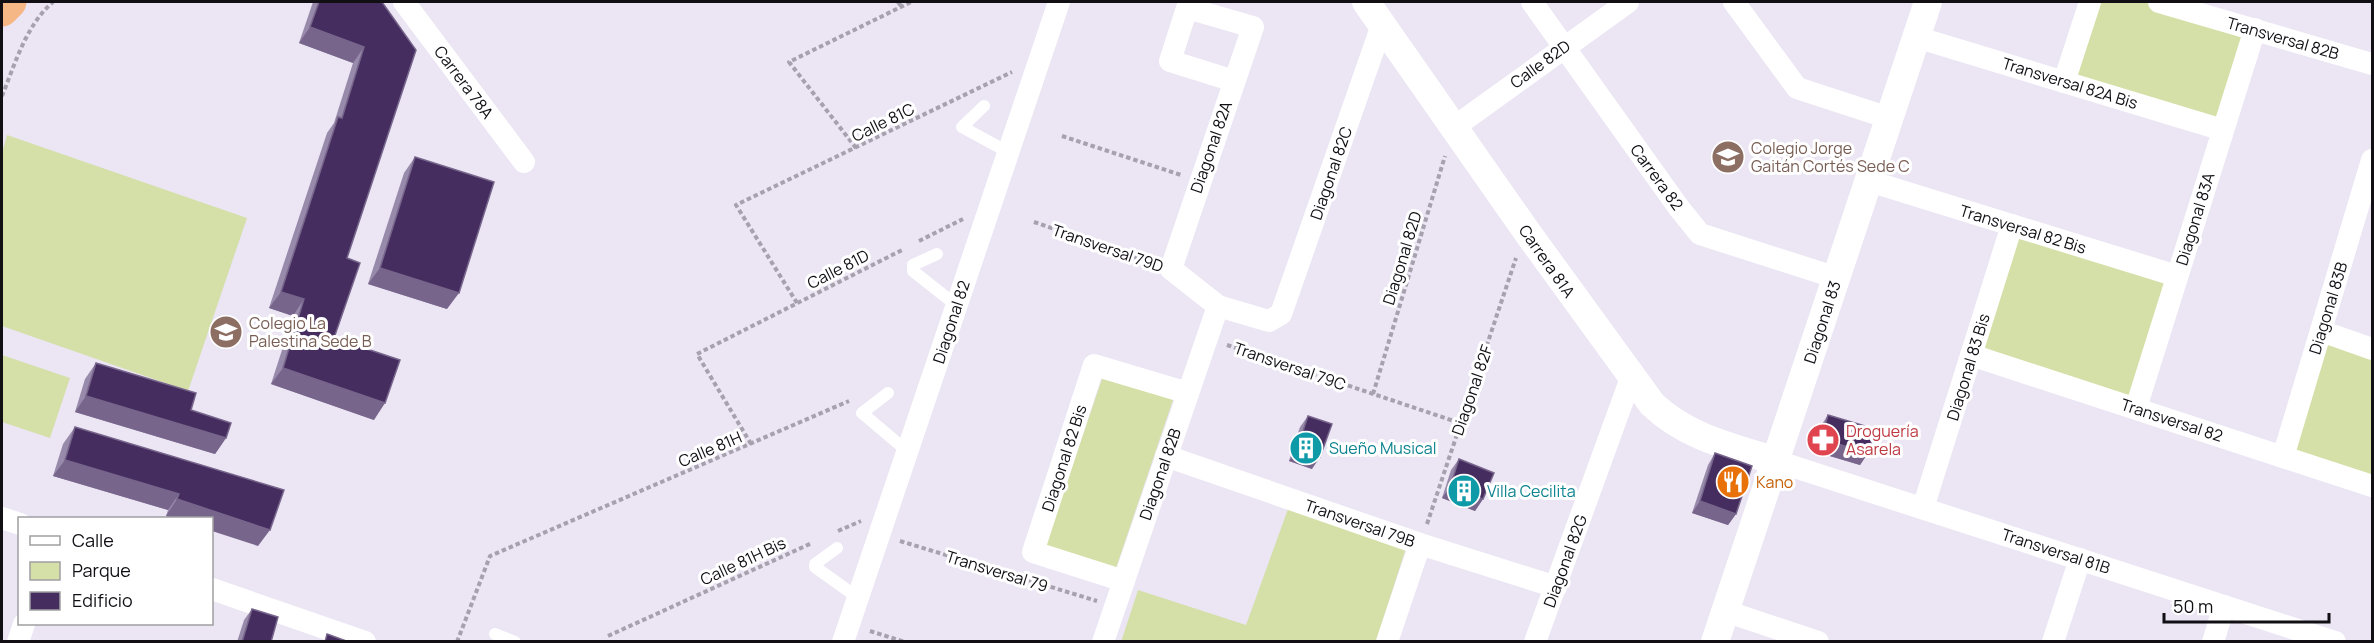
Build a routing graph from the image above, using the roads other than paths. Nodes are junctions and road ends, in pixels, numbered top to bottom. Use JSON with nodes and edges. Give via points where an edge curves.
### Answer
{"nodes":[{"id":1,"x":10,"y":2,"type":"edge"},
{"id":2,"x":404,"y":2,"type":"edge"},
{"id":3,"x":1366,"y":2,"type":"edge"},
{"id":4,"x":1532,"y":2,"type":"edge"},
{"id":5,"x":1628,"y":2,"type":"edge"},
{"id":6,"x":1734,"y":2,"type":"edge"},
{"id":7,"x":1928,"y":2,"type":"edge"},
{"id":8,"x":2090,"y":2,"type":"edge"},
{"id":9,"x":2159,"y":2,"type":"edge"},
{"id":10,"x":1054,"y":3,"type":"edge"},
{"id":11,"x":2,"y":10,"type":"edge"},
{"id":12,"x":1382,"y":25,"type":"junction"},
{"id":13,"x":2255,"y":29,"type":"junction"},
{"id":14,"x":1916,"y":37,"type":"junction"},
{"id":15,"x":1564,"y":47,"type":"junction"},
{"id":16,"x":2373,"y":64,"type":"edge"},
{"id":17,"x":1234,"y":81,"type":"junction"},
{"id":18,"x":2064,"y":82,"type":"junction"},
{"id":19,"x":984,"y":106,"type":"dead end"},
{"id":20,"x":1890,"y":118,"type":"junction"},
{"id":21,"x":1453,"y":128,"type":"junction"},
{"id":22,"x":2223,"y":130,"type":"junction"},
{"id":23,"x":1008,"y":152,"type":"junction"},
{"id":24,"x":524,"y":162,"type":"dead end"},
{"id":25,"x":2370,"y":174,"type":"edge"},
{"id":26,"x":1869,"y":181,"type":"junction"},
{"id":27,"x":2012,"y":225,"type":"junction"},
{"id":28,"x":937,"y":254,"type":"dead end"},
{"id":29,"x":1171,"y":269,"type":"joint"},
{"id":30,"x":2177,"y":276,"type":"junction"},
{"id":31,"x":1837,"y":278,"type":"junction"},
{"id":32,"x":956,"y":305,"type":"junction"},
{"id":33,"x":1218,"y":306,"type":"junction"},
{"id":34,"x":1276,"y":319,"type":"joint"},
{"id":35,"x":2321,"y":331,"type":"junction"},
{"id":36,"x":2373,"y":349,"type":"edge"},
{"id":37,"x":1971,"y":355,"type":"junction"},
{"id":38,"x":1631,"y":378,"type":"junction"},
{"id":39,"x":888,"y":393,"type":"dead end"},
{"id":40,"x":1188,"y":393,"type":"junction"},
{"id":41,"x":2136,"y":408,"type":"junction"},
{"id":42,"x":907,"y":451,"type":"junction"},
{"id":43,"x":1166,"y":456,"type":"junction"},
{"id":44,"x":2283,"y":457,"type":"junction"},
{"id":45,"x":1776,"y":461,"type":"junction"},
{"id":46,"x":2373,"y":486,"type":"edge"},
{"id":47,"x":1923,"y":508,"type":"junction"},
{"id":48,"x":2,"y":518,"type":"edge"},
{"id":49,"x":18,"y":523,"type":"edge"},
{"id":50,"x":1420,"y":544,"type":"junction"},
{"id":51,"x":837,"y":548,"type":"dead end"},
{"id":52,"x":1033,"y":552,"type":"joint"},
{"id":53,"x":2080,"y":559,"type":"junction"},
{"id":54,"x":1124,"y":581,"type":"junction"},
{"id":55,"x":1556,"y":587,"type":"junction"},
{"id":56,"x":213,"y":589,"type":"edge"},
{"id":57,"x":857,"y":597,"type":"junction"},
{"id":58,"x":2224,"y":606,"type":"junction"},
{"id":59,"x":1725,"y":611,"type":"junction"},
{"id":60,"x":24,"y":625,"type":"edge"},
{"id":61,"x":846,"y":633,"type":"edge"},
{"id":62,"x":495,"y":634,"type":"dead end"},
{"id":63,"x":18,"y":642,"type":"edge"},
{"id":64,"x":365,"y":642,"type":"edge"},
{"id":65,"x":515,"y":642,"type":"edge"},
{"id":66,"x":1103,"y":642,"type":"edge"},
{"id":67,"x":1387,"y":642,"type":"edge"},
{"id":68,"x":1535,"y":642,"type":"edge"},
{"id":69,"x":1715,"y":642,"type":"edge"},
{"id":70,"x":1818,"y":642,"type":"edge"},
{"id":71,"x":2053,"y":642,"type":"edge"},
{"id":72,"x":2212,"y":642,"type":"edge"},
{"id":73,"x":2335,"y":642,"type":"edge"}],
"edges":[{"from":1,"to":11,"type":"highway"},
{"from":2,"to":24,"type":"street","name":"Carrera 78A"},
{"from":3,"to":12,"type":"street","name":"Carrera 81A"},
{"from":4,"to":15,"type":"street","name":"Carrera 82"},
{"from":5,"to":15,"type":"street","name":"Calle 82D"},
{"from":6,"to":20,"type":"street","via":[[1797,88]]},
{"from":7,"to":14,"type":"street","name":"Diagonal 83"},
{"from":8,"to":18,"type":"street"},
{"from":9,"to":13,"type":"street","name":"Transversal 82B"},
{"from":10,"to":23,"type":"street","name":"Diagonal 82"},
{"from":12,"to":21,"type":"street","name":"Carrera 81A"},
{"from":12,"to":34,"type":"street","name":"Diagonal 82C","via":[[1281,314]]},
{"from":13,"to":16,"type":"street","name":"Transversal 82B"},
{"from":13,"to":22,"type":"street","name":"Diagonal 83A"},
{"from":14,"to":18,"type":"street","name":"Transversal 82A Bis"},
{"from":14,"to":20,"type":"street","name":"Diagonal 83"},
{"from":15,"to":21,"type":"street","name":"Calle 82D"},
{"from":15,"to":31,"type":"street","name":"Carrera 82","via":[[1700,234]]},
{"from":17,"to":17,"type":"street","name":"Diagonal 82A","via":[[1253,27],[1187,8],[1170,62]]},
{"from":17,"to":29,"type":"street","name":"Diagonal 82A"},
{"from":18,"to":22,"type":"street","name":"Transversal 82A Bis"},
{"from":19,"to":23,"type":"lane","via":[[962,127]]},
{"from":20,"to":26,"type":"street","name":"Diagonal 83"},
{"from":21,"to":38,"type":"street","name":"Carrera 81A"},
{"from":22,"to":30,"type":"street","name":"Diagonal 83A"},
{"from":23,"to":32,"type":"street","name":"Diagonal 82"},
{"from":25,"to":35,"type":"street","name":"Diagonal 83B"},
{"from":26,"to":27,"type":"street","name":"Transversal 82 Bis"},
{"from":26,"to":31,"type":"street","name":"Diagonal 83"},
{"from":27,"to":30,"type":"street","name":"Transversal 82 Bis"},
{"from":27,"to":37,"type":"street","name":"Diagonal 83 Bis"},
{"from":28,"to":32,"type":"lane","via":[[913,265],[913,271]]},
{"from":29,"to":33,"type":"street","name":"Transversal 79D"},
{"from":30,"to":41,"type":"street","name":"Diagonal 83A"},
{"from":31,"to":45,"type":"street","name":"Diagonal 83"},
{"from":32,"to":42,"type":"street","name":"Diagonal 82"},
{"from":33,"to":34,"type":"street","name":"Transversal 79D","via":[[1269,321]]},
{"from":33,"to":40,"type":"street","name":"Diagonal 82B"},
{"from":35,"to":36,"type":"street"},
{"from":35,"to":44,"type":"street","name":"Diagonal 83B"},
{"from":37,"to":41,"type":"street","name":"Transversal 82"},
{"from":37,"to":47,"type":"street","name":"Diagonal 83 Bis"},
{"from":38,"to":45,"type":"street","name":"Carrera 81A","via":[[1672,422],[1695,435]]},
{"from":38,"to":55,"type":"street","name":"Diagonal 82G"},
{"from":39,"to":42,"type":"lane","via":[[862,413]]},
{"from":40,"to":43,"type":"street","name":"Diagonal 82B"},
{"from":40,"to":52,"type":"street","name":"Diagonal 82 Bis","via":[[1094,365]]},
{"from":41,"to":44,"type":"street","name":"Transversal 82"},
{"from":42,"to":57,"type":"street","name":"Diagonal 82"},
{"from":43,"to":50,"type":"street","name":"Transversal 79B"},
{"from":43,"to":54,"type":"street","name":"Diagonal 82B"},
{"from":44,"to":46,"type":"street","name":"Transversal 82"},
{"from":45,"to":47,"type":"street","name":"Transversal 81B"},
{"from":45,"to":59,"type":"street","name":"Diagonal 83"},
{"from":47,"to":53,"type":"street","name":"Transversal 81B"},
{"from":48,"to":49,"type":"street"},
{"from":50,"to":55,"type":"street","name":"Transversal 79B"},
{"from":50,"to":67,"type":"street"},
{"from":51,"to":57,"type":"lane","via":[[815,567]]},
{"from":52,"to":54,"type":"street","name":"Transversal 79"},
{"from":53,"to":58,"type":"street","name":"Transversal 81B"},
{"from":53,"to":71,"type":"street"},
{"from":54,"to":66,"type":"street","name":"Diagonal 82B"},
{"from":55,"to":68,"type":"street","name":"Diagonal 82G"},
{"from":56,"to":64,"type":"street"},
{"from":57,"to":61,"type":"street","name":"Diagonal 82"},
{"from":58,"to":72,"type":"street"},
{"from":58,"to":73,"type":"street","name":"Transversal 81B"},
{"from":59,"to":69,"type":"street","name":"Diagonal 83"},
{"from":59,"to":70,"type":"street"},
{"from":60,"to":63,"type":"street"},
{"from":62,"to":65,"type":"lane"}]}
